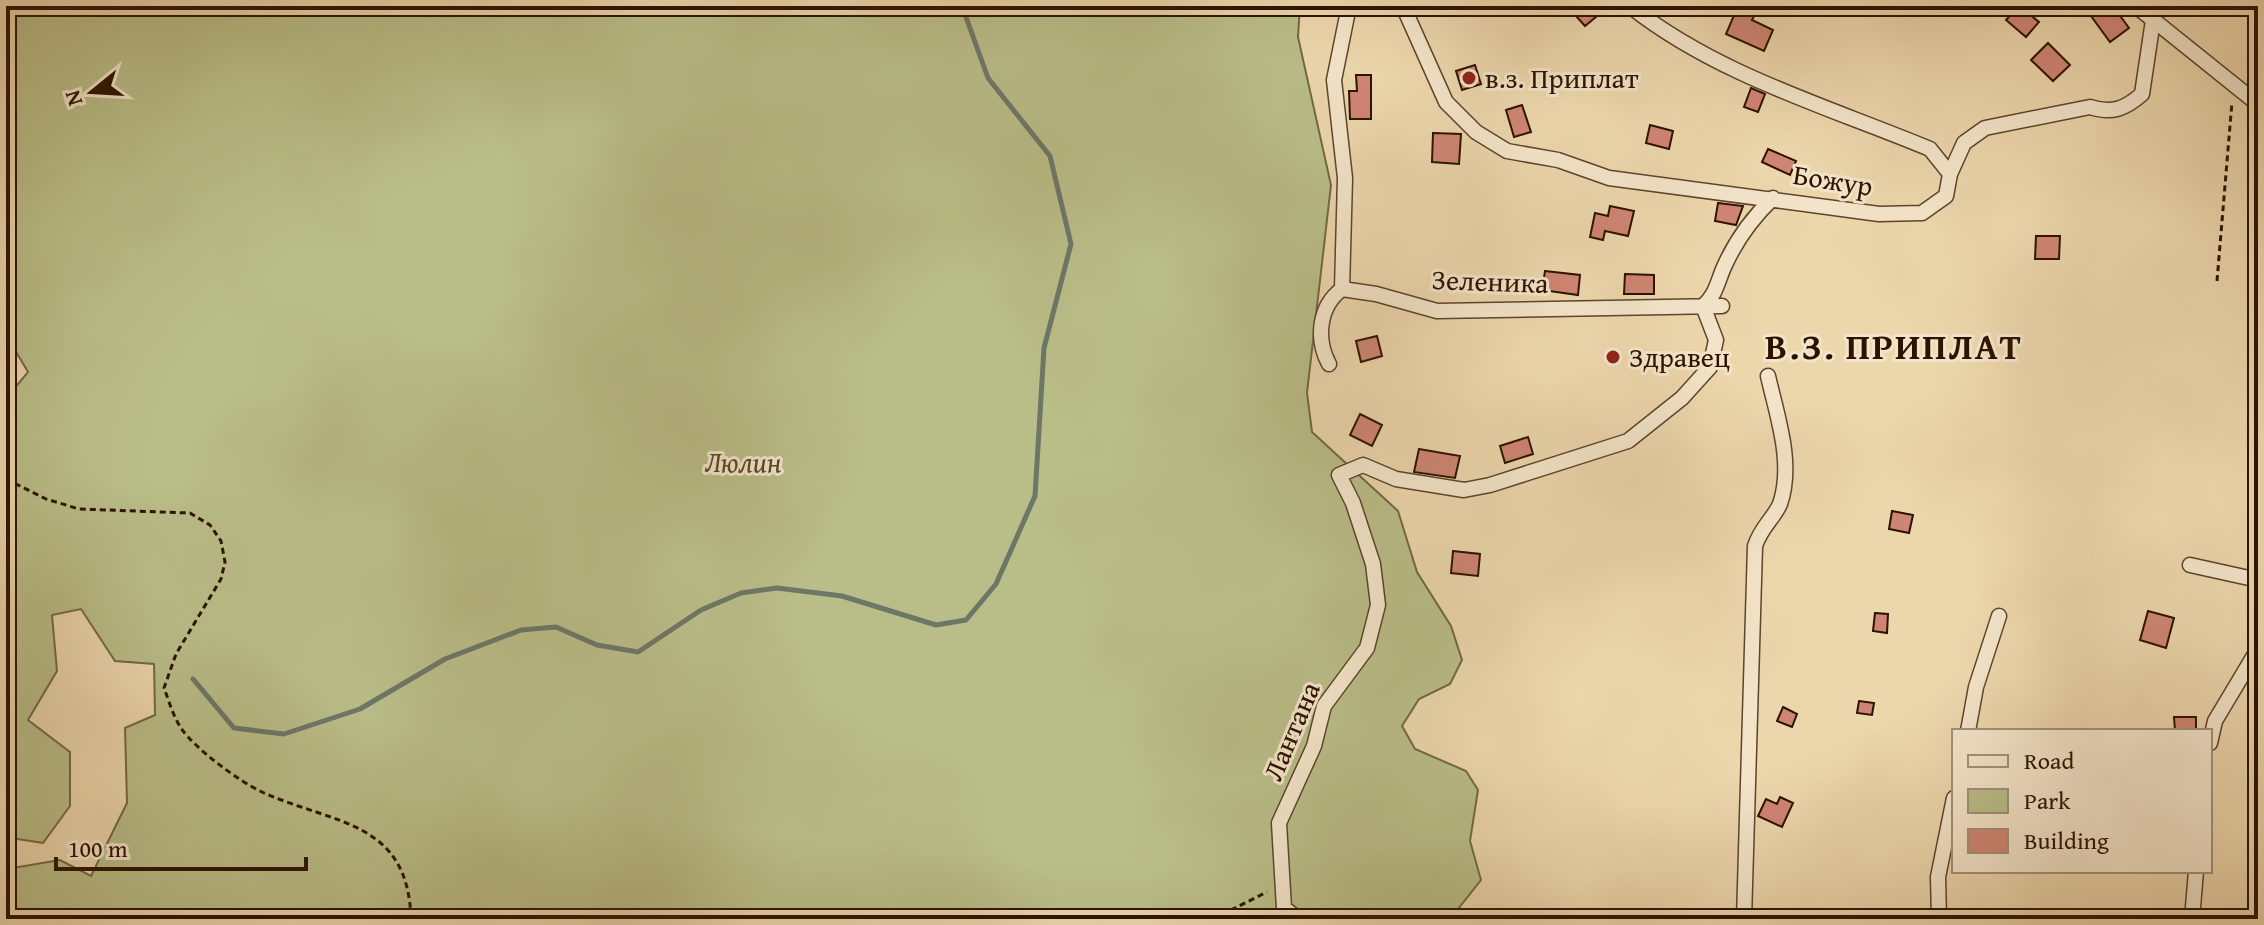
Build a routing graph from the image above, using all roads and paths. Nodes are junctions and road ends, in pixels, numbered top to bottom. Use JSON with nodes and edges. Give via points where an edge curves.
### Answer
{"nodes":[{"id":1,"x":1349,"y":6,"type":"edge"},
{"id":2,"x":1403,"y":6,"type":"edge"},
{"id":3,"x":1630,"y":6,"type":"edge"},
{"id":4,"x":2136,"y":6,"type":"edge"},
{"id":5,"x":2153,"y":20,"type":"junction"},
{"id":6,"x":2233,"y":87,"type":"junction"},
{"id":7,"x":2258,"y":104,"type":"edge"},
{"id":8,"x":1950,"y":174,"type":"junction"},
{"id":9,"x":1773,"y":198,"type":"junction"},
{"id":10,"x":2217,"y":281,"type":"dead end"},
{"id":11,"x":1342,"y":289,"type":"junction"},
{"id":12,"x":1703,"y":306,"type":"junction"},
{"id":13,"x":1722,"y":306,"type":"dead end"},
{"id":14,"x":1329,"y":364,"type":"dead end"},
{"id":15,"x":1768,"y":376,"type":"dead end"},
{"id":16,"x":6,"y":479,"type":"edge"},
{"id":17,"x":2190,"y":565,"type":"dead end"},
{"id":18,"x":2258,"y":580,"type":"edge"},
{"id":19,"x":1999,"y":616,"type":"dead end"},
{"id":20,"x":2258,"y":649,"type":"edge"},
{"id":21,"x":1968,"y":729,"type":"edge"},
{"id":22,"x":2212,"y":734,"type":"edge"},
{"id":23,"x":1952,"y":808,"type":"edge"},
{"id":24,"x":2196,"y":873,"type":"edge"},
{"id":25,"x":1272,"y":890,"type":"joint"},
{"id":26,"x":1284,"y":908,"type":"junction"},
{"id":27,"x":411,"y":919,"type":"edge"},
{"id":28,"x":1213,"y":919,"type":"edge"},
{"id":29,"x":1298,"y":919,"type":"edge"},
{"id":30,"x":1744,"y":919,"type":"edge"},
{"id":31,"x":1939,"y":919,"type":"edge"},
{"id":32,"x":2192,"y":919,"type":"edge"}],
"edges":[{"from":1,"to":11,"type":"street","via":[[1334,80],[1345,178]]},
{"from":2,"to":9,"type":"street","name":"Божур","via":[[1446,102],[1476,132],[1507,151],[1558,160],[1609,178]]},
{"from":3,"to":8,"type":"street","name":"Божур","via":[[1661,31],[1729,68],[1930,149]]},
{"from":4,"to":5,"type":"street"},
{"from":5,"to":6,"type":"street"},
{"from":5,"to":8,"type":"street","via":[[2142,94],[2128,106],[2107,112],[2090,107],[1985,128],[1964,143]]},
{"from":6,"to":7,"type":"street"},
{"from":6,"to":10,"type":"path"},
{"from":8,"to":9,"type":"street","name":"Божур","via":[[1946,196],[1922,213],[1879,214]]},
{"from":9,"to":12,"type":"street","via":[[1744,228],[1713,297]]},
{"from":11,"to":12,"type":"street","name":"Зеленика","via":[[1437,311]]},
{"from":11,"to":14,"type":"street","via":[[1333,296],[1320,329]]},
{"from":12,"to":13,"type":"street","name":"Зеленика"},
{"from":12,"to":26,"type":"street","name":"Лантана","via":[[1716,340],[1710,367],[1682,398],[1628,441],[1464,490],[1396,479],[1363,465],[1339,475],[1373,564],[1378,605],[1367,648],[1324,706],[1314,746],[1279,823]]},
{"from":15,"to":30,"type":"street","via":[[1786,481],[1778,508],[1761,528],[1755,546]]},
{"from":16,"to":27,"type":"path","via":[[79,509],[190,513],[210,525],[221,541],[221,579],[176,654],[164,688],[181,729],[261,791],[368,833],[391,850],[408,880]]},
{"from":17,"to":18,"type":"street"},
{"from":19,"to":21,"type":"street"},
{"from":20,"to":22,"type":"street"},
{"from":23,"to":31,"type":"street","via":[[1938,877]]},
{"from":24,"to":32,"type":"street"},
{"from":25,"to":26,"type":"street"},
{"from":25,"to":28,"type":"path"},
{"from":26,"to":29,"type":"street"}]}
